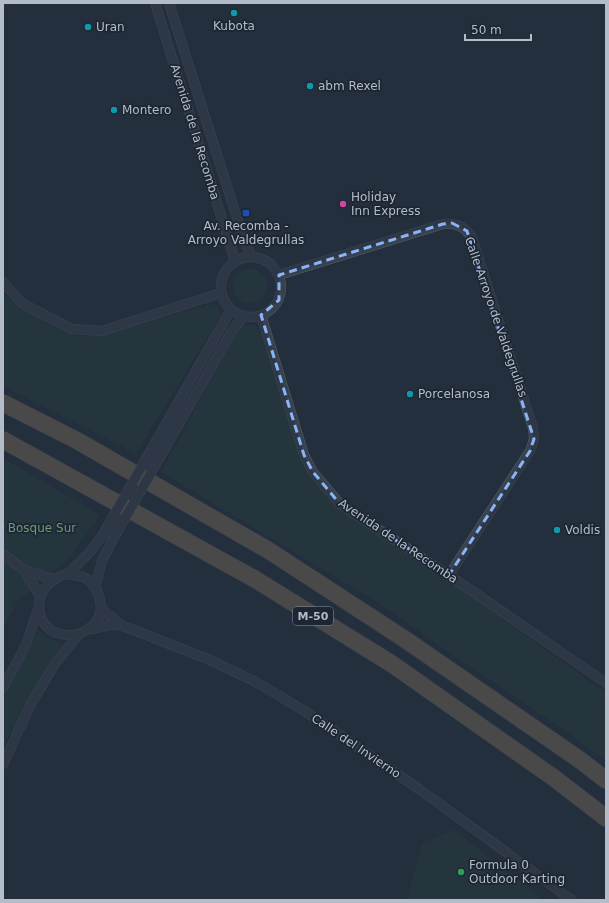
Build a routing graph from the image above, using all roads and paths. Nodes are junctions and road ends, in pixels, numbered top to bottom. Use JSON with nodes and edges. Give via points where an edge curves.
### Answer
{"nodes":[{"id":1,"x":155,"y":3,"type":"edge"},
{"id":2,"x":169,"y":3,"type":"edge"},
{"id":3,"x":251,"y":256,"type":"junction"},
{"id":4,"x":234,"y":261,"type":"junction"},
{"id":5,"x":279,"y":275,"type":"junction"},
{"id":6,"x":3,"y":282,"type":"edge"},
{"id":7,"x":221,"y":293,"type":"junction"},
{"id":8,"x":230,"y":311,"type":"junction"},
{"id":9,"x":261,"y":315,"type":"junction"},
{"id":10,"x":243,"y":316,"type":"junction"},
{"id":11,"x":3,"y":403,"type":"edge"},
{"id":12,"x":3,"y":440,"type":"edge"},
{"id":13,"x":3,"y":554,"type":"edge"},
{"id":14,"x":24,"y":570,"type":"junction"},
{"id":15,"x":68,"y":574,"type":"junction"},
{"id":16,"x":449,"y":575,"type":"junction"},
{"id":17,"x":53,"y":579,"type":"junction"},
{"id":18,"x":95,"y":588,"type":"junction"},
{"id":19,"x":40,"y":596,"type":"junction"},
{"id":20,"x":38,"y":609,"type":"junction"},
{"id":21,"x":102,"y":609,"type":"junction"},
{"id":22,"x":121,"y":625,"type":"junction"},
{"id":23,"x":88,"y":630,"type":"junction"},
{"id":24,"x":78,"y":635,"type":"junction"},
{"id":25,"x":606,"y":683,"type":"edge"},
{"id":26,"x":3,"y":688,"type":"edge"},
{"id":27,"x":3,"y":764,"type":"edge"},
{"id":28,"x":606,"y":780,"type":"edge"},
{"id":29,"x":606,"y":818,"type":"edge"},
{"id":30,"x":572,"y":900,"type":"edge"}],
"edges":[{"from":1,"to":4,"type":"street","name":"Avenida de la Recomba"},
{"from":2,"to":3,"type":"street","name":"Avenida de la Recomba"},
{"from":3,"to":4,"type":"street"},
{"from":3,"to":5,"type":"street","via":[[266,260]]},
{"from":4,"to":7,"type":"street","via":[[222,276]]},
{"from":5,"to":9,"type":"street","via":[[279,300]]},
{"from":5,"to":16,"type":"street","name":"Calle Arroyo de Valdegrullas","via":[[443,224],[461,225],[472,238],[533,428],[534,439],[530,451]]},
{"from":6,"to":7,"type":"street","via":[[23,304],[72,329],[102,330]]},
{"from":7,"to":8,"type":"street"},
{"from":8,"to":10,"type":"street"},
{"from":8,"to":15,"type":"street","bridge":true,"via":[[102,536]]},
{"from":9,"to":10,"type":"street"},
{"from":9,"to":16,"type":"street","name":"Avenida de la Recomba","via":[[304,455],[313,472],[340,504]]},
{"from":10,"to":18,"type":"street","bridge":true,"via":[[232,330],[112,541],[102,561]]},
{"from":11,"to":28,"type":"highway","number":"M-50","via":[[76,440],[268,550],[406,640]]},
{"from":12,"to":29,"type":"highway","number":"M-50","via":[[253,578],[392,664],[554,778]]},
{"from":13,"to":14,"type":"street"},
{"from":14,"to":17,"type":"street"},
{"from":14,"to":19,"type":"street"},
{"from":15,"to":17,"type":"street"},
{"from":15,"to":18,"type":"street","via":[[84,578]]},
{"from":16,"to":25,"type":"street","name":"Avenida de la Recomba"},
{"from":17,"to":19,"type":"street"},
{"from":18,"to":21,"type":"street"},
{"from":19,"to":20,"type":"street"},
{"from":20,"to":24,"type":"street","via":[[42,621],[50,630],[59,635]]},
{"from":20,"to":26,"type":"street","via":[[26,645]]},
{"from":21,"to":22,"type":"street"},
{"from":21,"to":23,"type":"street","via":[[96,623]]},
{"from":22,"to":23,"type":"street"},
{"from":22,"to":30,"type":"street","name":"Calle del Invierno","via":[[210,660],[254,681],[306,712],[419,789]]},
{"from":23,"to":24,"type":"street"},
{"from":24,"to":27,"type":"street","via":[[55,664]]}]}
